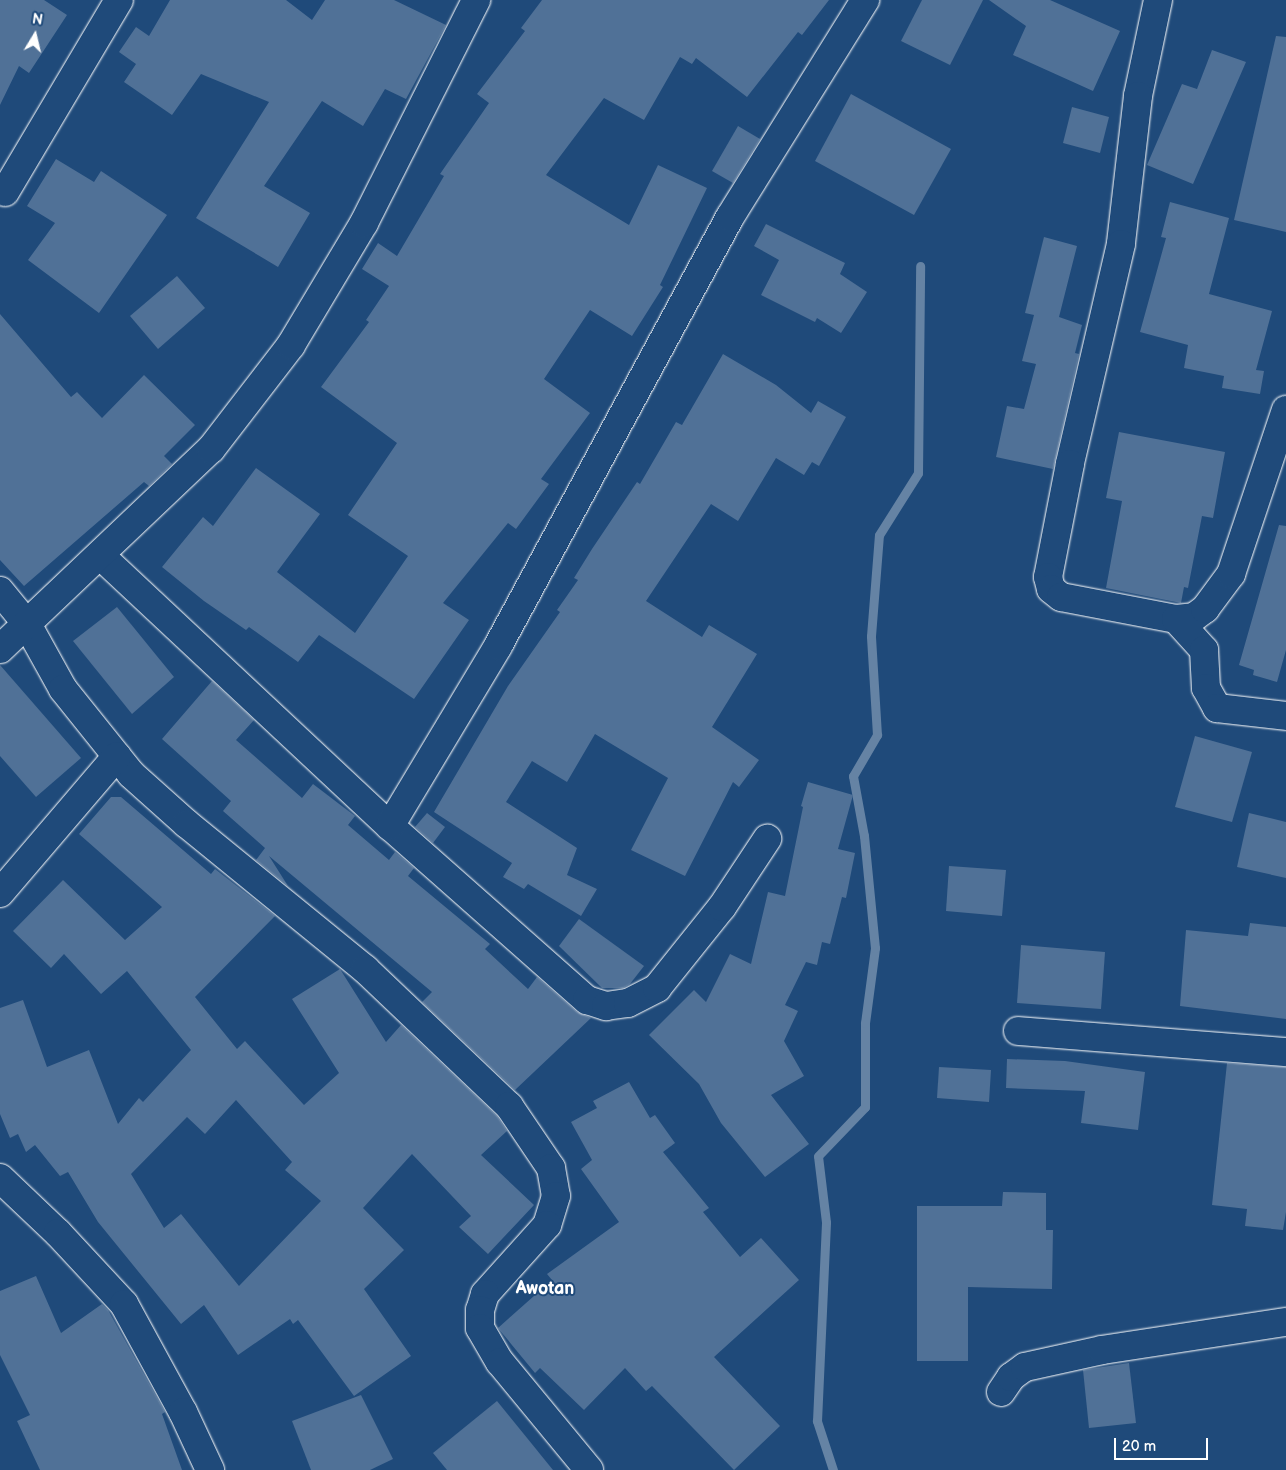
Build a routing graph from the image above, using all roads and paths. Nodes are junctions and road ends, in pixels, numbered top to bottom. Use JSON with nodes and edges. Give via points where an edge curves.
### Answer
{"nodes":[{"id":1,"x":119,"y":0,"type":"edge"},
{"id":2,"x":476,"y":0,"type":"edge"},
{"id":3,"x":865,"y":0,"type":"edge"},
{"id":4,"x":1158,"y":0,"type":"edge"},
{"id":5,"x":5,"y":192,"type":"dead end"},
{"id":6,"x":1286,"y":410,"type":"edge"},
{"id":7,"x":101,"y":556,"type":"junction"},
{"id":8,"x":0,"y":591,"type":"edge"},
{"id":9,"x":1176,"y":619,"type":"junction"},
{"id":10,"x":26,"y":624,"type":"junction"},
{"id":11,"x":0,"y":649,"type":"edge"},
{"id":12,"x":1286,"y":716,"type":"edge"},
{"id":13,"x":117,"y":756,"type":"junction"},
{"id":14,"x":390,"y":826,"type":"junction"},
{"id":15,"x":767,"y":839,"type":"dead end"},
{"id":16,"x":0,"y":893,"type":"edge"},
{"id":17,"x":1018,"y":1030,"type":"dead end"},
{"id":18,"x":1286,"y":1052,"type":"edge"},
{"id":19,"x":0,"y":1178,"type":"edge"},
{"id":20,"x":1286,"y":1322,"type":"edge"},
{"id":21,"x":1001,"y":1392,"type":"dead end"},
{"id":22,"x":210,"y":1470,"type":"edge"},
{"id":23,"x":590,"y":1470,"type":"edge"}],
"edges":[{"from":1,"to":5,"type":"street"},
{"from":2,"to":7,"type":"street","via":[[364,223],[291,344],[211,449]]},
{"from":3,"to":14,"type":"street","via":[[730,217],[498,646]]},
{"from":4,"to":9,"type":"street","via":[[1138,96],[1121,244],[1070,464],[1048,577],[1051,589],[1061,597]]},
{"from":6,"to":9,"type":"street","via":[[1231,574],[1205,609],[1194,617]]},
{"from":7,"to":10,"type":"street"},
{"from":7,"to":14,"type":"street"},
{"from":8,"to":10,"type":"street"},
{"from":9,"to":12,"type":"street","via":[[1204,650],[1206,688],[1217,708]]},
{"from":10,"to":11,"type":"street"},
{"from":10,"to":13,"type":"street","via":[[63,689]]},
{"from":13,"to":16,"type":"street"},
{"from":13,"to":23,"type":"street","via":[[131,774],[187,824],[372,976],[509,1106],[551,1168],[556,1196],[547,1224],[485,1294],[480,1310],[480,1328],[500,1362]]},
{"from":14,"to":15,"type":"street","via":[[587,1000],[606,1006],[628,1003],[657,988],[722,907]]},
{"from":17,"to":18,"type":"street"},
{"from":19,"to":22,"type":"street","via":[[58,1233],[124,1304],[183,1412]]},
{"from":20,"to":21,"type":"street","via":[[1102,1350],[1025,1367],[1011,1377]]}]}
